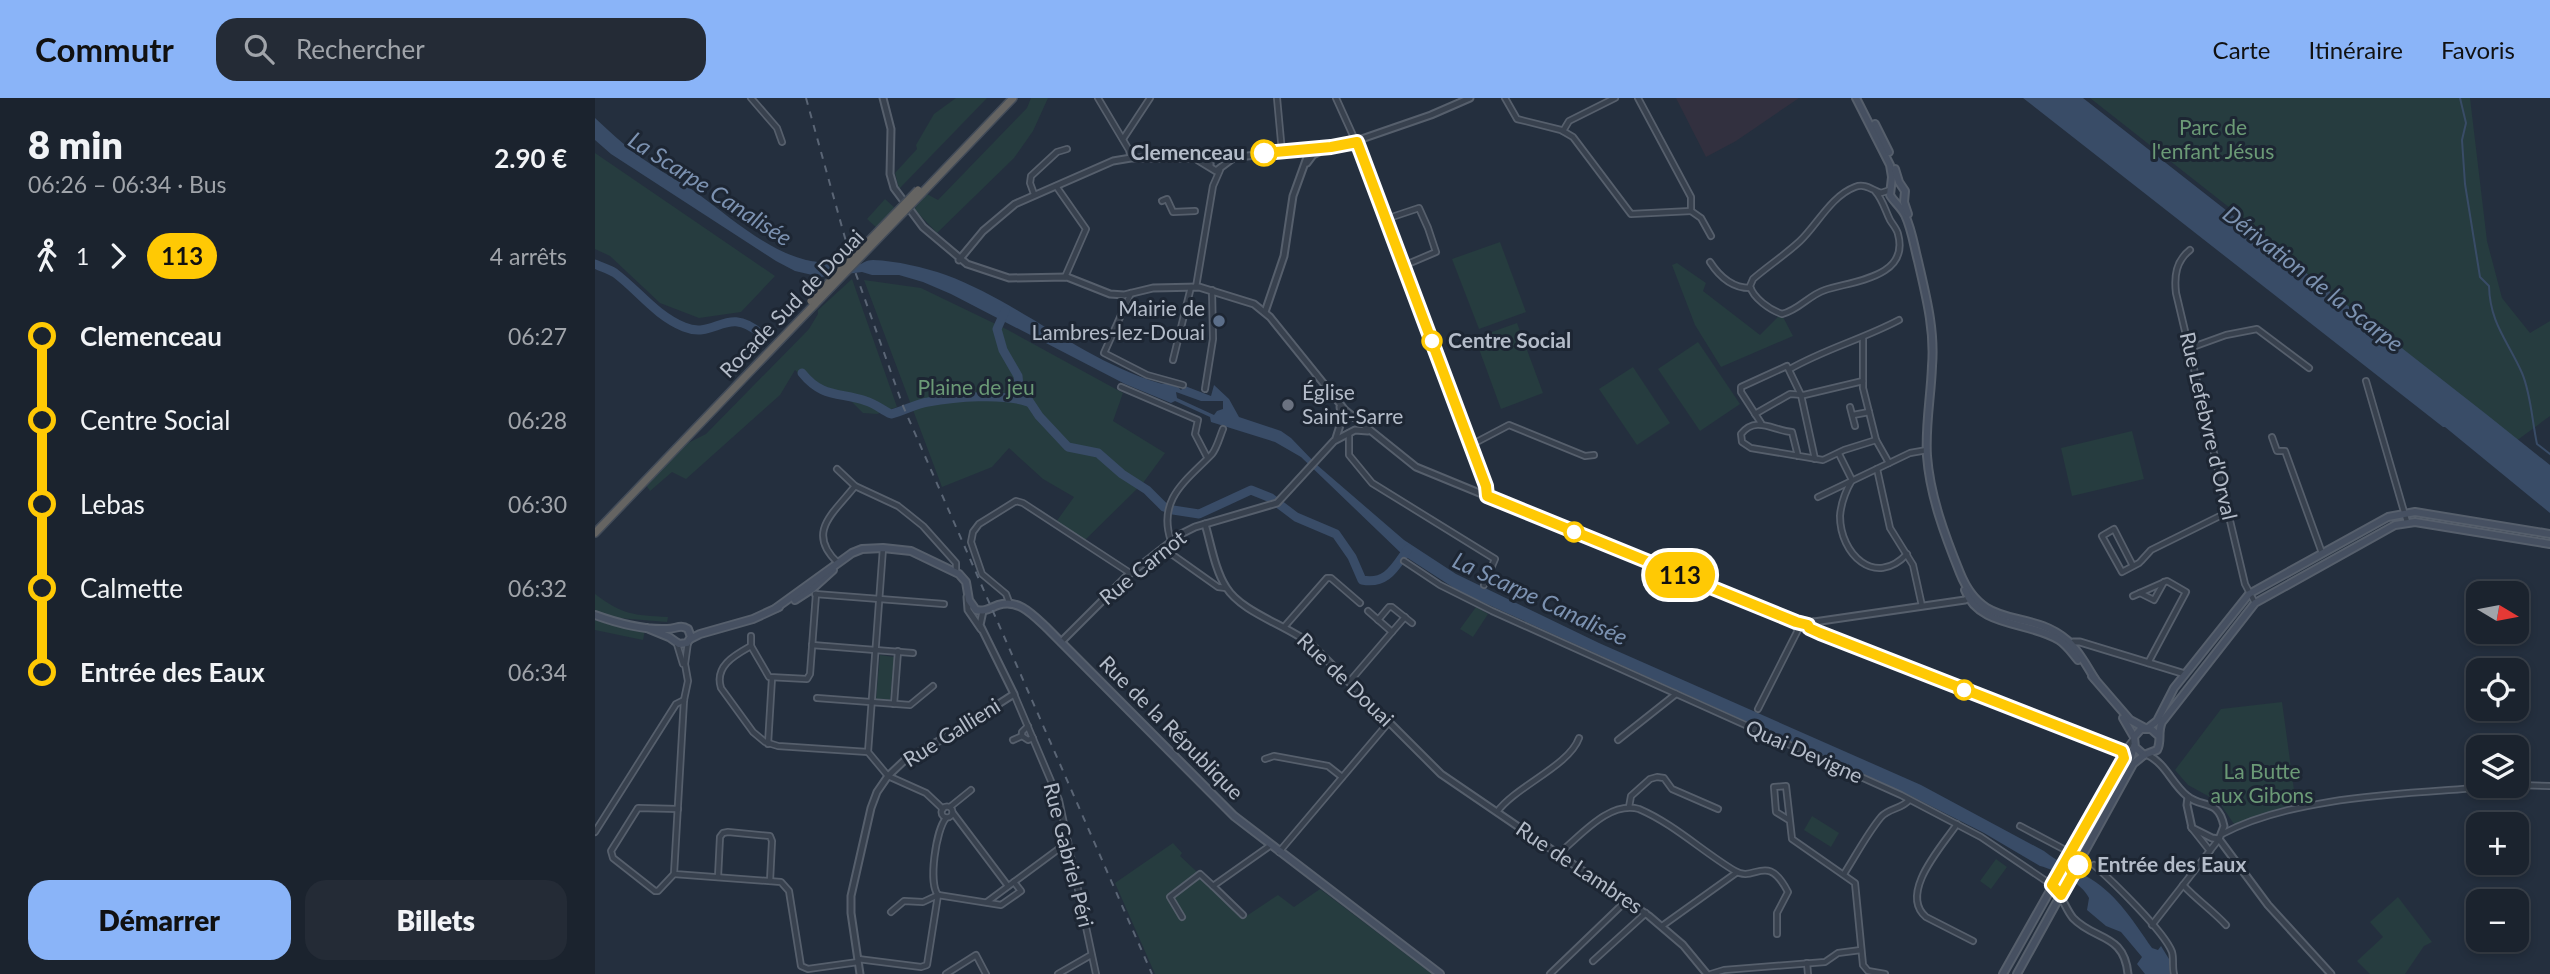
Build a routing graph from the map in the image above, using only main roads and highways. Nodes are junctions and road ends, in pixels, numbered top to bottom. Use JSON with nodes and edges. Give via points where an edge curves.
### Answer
{"nodes":[{"id":1,"x":1007,"y":98,"type":"edge"},
{"id":2,"x":1013,"y":98,"type":"edge"},
{"id":3,"x":1858,"y":98,"type":"edge"},
{"id":4,"x":1900,"y":185,"type":"junction"},
{"id":5,"x":1890,"y":189,"type":"junction"},
{"id":6,"x":920,"y":192,"type":"junction"},
{"id":7,"x":1905,"y":196,"type":"junction"},
{"id":8,"x":1894,"y":200,"type":"junction"},
{"id":9,"x":1911,"y":232,"type":"junction"},
{"id":10,"x":813,"y":303,"type":"junction"},
{"id":11,"x":595,"y":527,"type":"edge"},
{"id":12,"x":595,"y":533,"type":"edge"},
{"id":13,"x":2550,"y":534,"type":"edge"},
{"id":14,"x":2550,"y":544,"type":"edge"},
{"id":15,"x":595,"y":615,"type":"edge"},
{"id":16,"x":647,"y":628,"type":"junction"},
{"id":17,"x":687,"y":628,"type":"junction"},
{"id":18,"x":719,"y":628,"type":"junction"},
{"id":19,"x":675,"y":629,"type":"junction"},
{"id":20,"x":689,"y":640,"type":"junction"},
{"id":21,"x":675,"y":642,"type":"junction"},
{"id":22,"x":2117,"y":707,"type":"junction"},
{"id":23,"x":2146,"y":728,"type":"junction"},
{"id":24,"x":2159,"y":740,"type":"junction"},
{"id":25,"x":2134,"y":741,"type":"junction"},
{"id":26,"x":2146,"y":755,"type":"junction"},
{"id":27,"x":1440,"y":974,"type":"edge"},
{"id":28,"x":2003,"y":974,"type":"edge"},
{"id":29,"x":2017,"y":974,"type":"edge"}],
"edges":[{"from":1,"to":6,"type":"highway","name":"Rocade Sud de Douai"},
{"from":2,"to":6,"type":"highway","name":"Rocade Sud de Douai"},
{"from":3,"to":4,"type":"main road","via":[[1888,150]]},
{"from":3,"to":5,"type":"main road","via":[[1889,162]]},
{"from":4,"to":5,"type":"main road"},
{"from":4,"to":7,"type":"main road"},
{"from":5,"to":8,"type":"main road"},
{"from":6,"to":10,"type":"highway","name":"Rocade Sud de Douai","bridge":true},
{"from":7,"to":8,"type":"main road"},
{"from":7,"to":9,"type":"main road"},
{"from":8,"to":9,"type":"main road"},
{"from":9,"to":22,"type":"main road","via":[[1932,337],[1927,450],[1933,493],[1970,598],[1990,611],[2049,629],[2070,646]]},
{"from":10,"to":11,"type":"highway","name":"Rocade Sud de Douai"},
{"from":10,"to":12,"type":"highway","name":"Rocade Sud de Douai"},
{"from":13,"to":23,"type":"main road","via":[[2421,512],[2385,518],[2249,594],[2169,696],[2157,721]]},
{"from":14,"to":24,"type":"main road","via":[[2407,522],[2391,527],[2255,603],[2164,719]]},
{"from":15,"to":16,"type":"main road"},
{"from":16,"to":19,"type":"main road"},
{"from":16,"to":21,"type":"main road"},
{"from":17,"to":18,"type":"main road"},
{"from":17,"to":19,"type":"main road"},
{"from":17,"to":20,"type":"main road"},
{"from":18,"to":20,"type":"main road"},
{"from":18,"to":27,"type":"main road","name":"Rue de la République","via":[[753,619],[812,589],[859,550],[911,551],[963,578],[971,606],[983,611],[1009,602],[1022,607],[1224,807]]},
{"from":19,"to":21,"type":"main road"},
{"from":20,"to":21,"type":"main road"},
{"from":22,"to":23,"type":"main road","via":[[2131,722]]},
{"from":22,"to":25,"type":"main road"},
{"from":23,"to":24,"type":"main road","via":[[2153,729]]},
{"from":23,"to":25,"type":"main road","via":[[2138,731]]},
{"from":24,"to":26,"type":"main road","via":[[2157,750]]},
{"from":25,"to":26,"type":"main road","via":[[2138,752]]},
{"from":25,"to":28,"type":"main road","via":[[2130,759],[2113,779]]},
{"from":26,"to":29,"type":"main road","via":[[2135,762]]}]}
